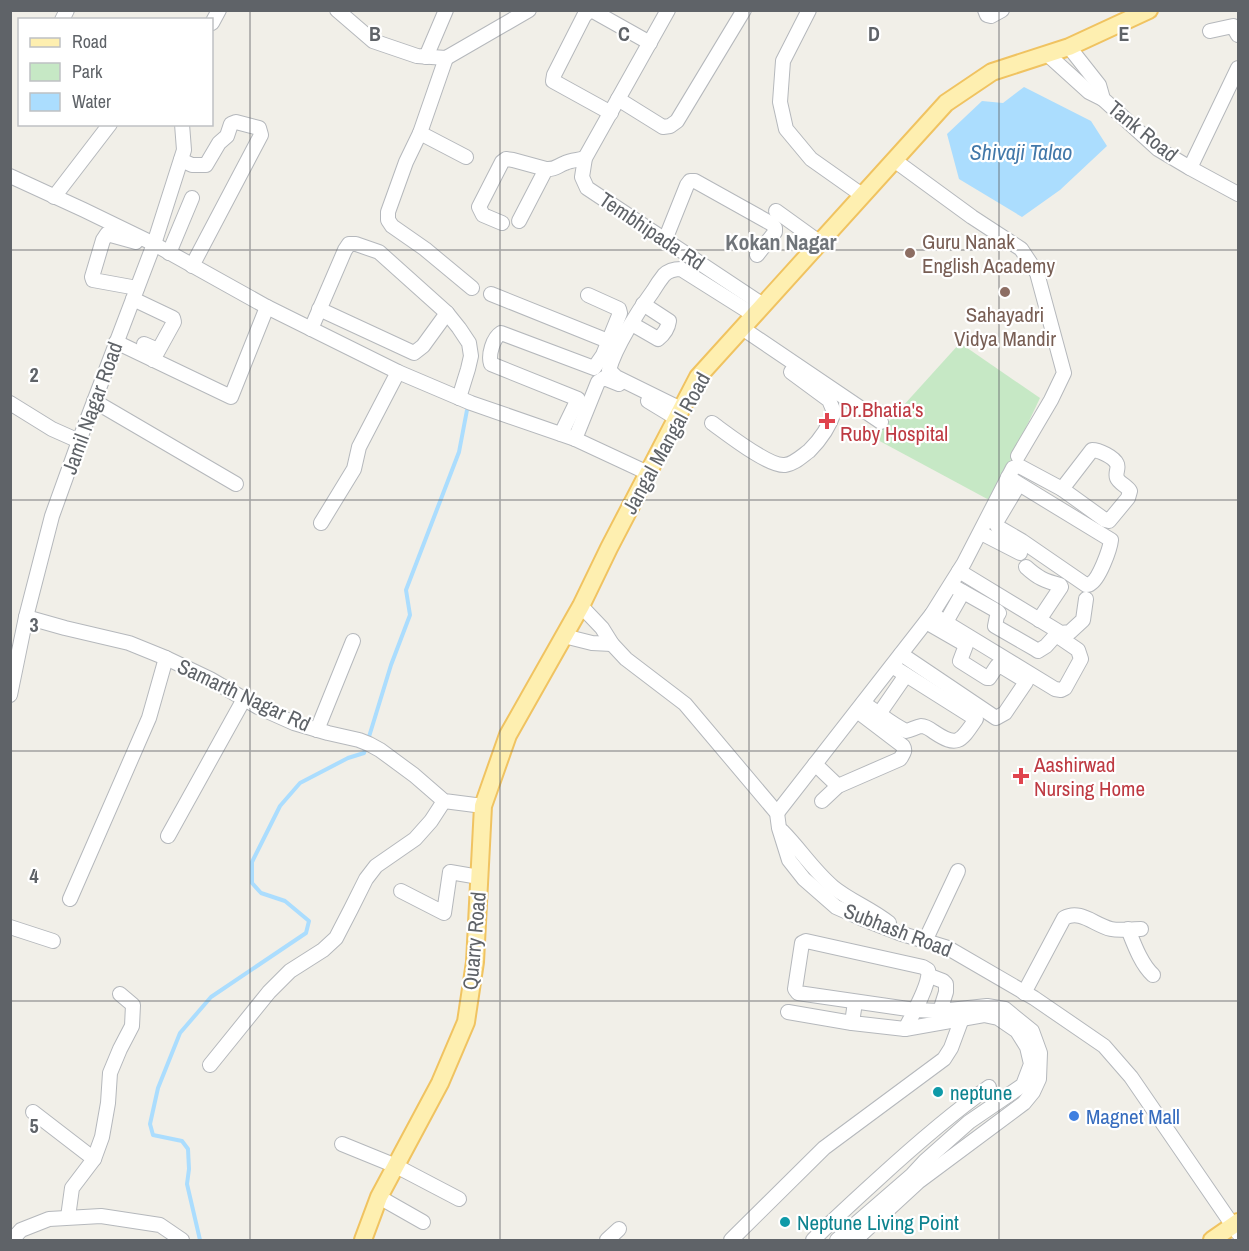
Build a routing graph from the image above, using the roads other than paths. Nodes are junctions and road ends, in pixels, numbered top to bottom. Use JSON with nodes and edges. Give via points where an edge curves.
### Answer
{"nodes":[{"id":1,"x":337,"y":10,"type":"edge"},
{"id":2,"x":446,"y":10,"type":"edge"},
{"id":3,"x":529,"y":10,"type":"edge"},
{"id":4,"x":668,"y":10,"type":"edge"},
{"id":5,"x":744,"y":10,"type":"edge"},
{"id":6,"x":809,"y":10,"type":"edge"},
{"id":7,"x":985,"y":10,"type":"edge"},
{"id":8,"x":1002,"y":10,"type":"edge"},
{"id":9,"x":1149,"y":10,"type":"edge"},
{"id":10,"x":1237,"y":28,"type":"edge"},
{"id":11,"x":1210,"y":31,"type":"dead end"},
{"id":12,"x":650,"y":43,"type":"junction"},
{"id":13,"x":1069,"y":47,"type":"junction"},
{"id":14,"x":1047,"y":54,"type":"junction"},
{"id":15,"x":426,"y":57,"type":"junction"},
{"id":16,"x":446,"y":58,"type":"junction"},
{"id":17,"x":1239,"y":68,"type":"edge"},
{"id":18,"x":618,"y":99,"type":"junction"},
{"id":19,"x":1103,"y":99,"type":"junction"},
{"id":20,"x":611,"y":113,"type":"junction"},
{"id":21,"x":108,"y":126,"type":"edge"},
{"id":22,"x":182,"y":126,"type":"edge"},
{"id":23,"x":420,"y":133,"type":"junction"},
{"id":24,"x":263,"y":141,"type":"dead end"},
{"id":25,"x":466,"y":158,"type":"dead end"},
{"id":26,"x":585,"y":158,"type":"junction"},
{"id":27,"x":181,"y":159,"type":"junction"},
{"id":28,"x":894,"y":160,"type":"junction"},
{"id":29,"x":1190,"y":168,"type":"junction"},
{"id":30,"x":546,"y":169,"type":"junction"},
{"id":31,"x":10,"y":176,"type":"edge"},
{"id":32,"x":1236,"y":187,"type":"edge"},
{"id":33,"x":862,"y":195,"type":"junction"},
{"id":34,"x":54,"y":197,"type":"junction"},
{"id":35,"x":192,"y":198,"type":"dead end"},
{"id":36,"x":776,"y":211,"type":"dead end"},
{"id":37,"x":519,"y":220,"type":"dead end"},
{"id":38,"x":502,"y":223,"type":"dead end"},
{"id":39,"x":665,"y":240,"type":"junction"},
{"id":40,"x":819,"y":242,"type":"junction"},
{"id":41,"x":153,"y":246,"type":"junction"},
{"id":42,"x":169,"y":253,"type":"junction"},
{"id":43,"x":757,"y":255,"type":"dead end"},
{"id":44,"x":195,"y":267,"type":"junction"},
{"id":45,"x":472,"y":288,"type":"dead end"},
{"id":46,"x":135,"y":294,"type":"junction"},
{"id":47,"x":491,"y":294,"type":"dead end"},
{"id":48,"x":588,"y":295,"type":"dead end"},
{"id":49,"x":643,"y":304,"type":"junction"},
{"id":50,"x":267,"y":307,"type":"junction"},
{"id":51,"x":319,"y":309,"type":"junction"},
{"id":52,"x":759,"y":310,"type":"junction"},
{"id":53,"x":447,"y":313,"type":"junction"},
{"id":54,"x":632,"y":324,"type":"junction"},
{"id":55,"x":742,"y":328,"type":"junction"},
{"id":56,"x":311,"y":329,"type":"junction"},
{"id":57,"x":608,"y":341,"type":"junction"},
{"id":58,"x":116,"y":342,"type":"junction"},
{"id":59,"x":144,"y":344,"type":"dead end"},
{"id":60,"x":156,"y":355,"type":"junction"},
{"id":61,"x":789,"y":367,"type":"junction"},
{"id":62,"x":398,"y":372,"type":"junction"},
{"id":63,"x":459,"y":398,"type":"junction"},
{"id":64,"x":94,"y":401,"type":"junction"},
{"id":65,"x":10,"y":403,"type":"edge"},
{"id":66,"x":679,"y":413,"type":"junction"},
{"id":67,"x":881,"y":422,"type":"dead end"},
{"id":68,"x":712,"y":423,"type":"dead end"},
{"id":69,"x":561,"y":434,"type":"junction"},
{"id":70,"x":575,"y":439,"type":"junction"},
{"id":71,"x":79,"y":441,"type":"junction"},
{"id":72,"x":1018,"y":456,"type":"dead end"},
{"id":73,"x":648,"y":473,"type":"junction"},
{"id":74,"x":1013,"y":480,"type":"junction"},
{"id":75,"x":236,"y":484,"type":"dead end"},
{"id":76,"x":1062,"y":489,"type":"junction"},
{"id":77,"x":321,"y":523,"type":"dead end"},
{"id":78,"x":981,"y":533,"type":"junction"},
{"id":79,"x":1020,"y":553,"type":"dead end"},
{"id":80,"x":1026,"y":567,"type":"dead end"},
{"id":81,"x":959,"y":571,"type":"junction"},
{"id":82,"x":957,"y":588,"type":"junction"},
{"id":83,"x":1086,"y":599,"type":"dead end"},
{"id":84,"x":581,"y":606,"type":"junction"},
{"id":85,"x":26,"y":617,"type":"junction"},
{"id":86,"x":929,"y":618,"type":"junction"},
{"id":87,"x":1039,"y":620,"type":"junction"},
{"id":88,"x":946,"y":622,"type":"junction"},
{"id":89,"x":564,"y":636,"type":"junction"},
{"id":90,"x":17,"y":637,"type":"edge"},
{"id":91,"x":353,"y":641,"type":"dead end"},
{"id":92,"x":612,"y":644,"type":"junction"},
{"id":93,"x":902,"y":654,"type":"junction"},
{"id":94,"x":166,"y":658,"type":"junction"},
{"id":95,"x":892,"y":666,"type":"junction"},
{"id":96,"x":906,"y":675,"type":"junction"},
{"id":97,"x":10,"y":695,"type":"edge"},
{"id":98,"x":244,"y":699,"type":"junction"},
{"id":99,"x":860,"y":707,"type":"junction"},
{"id":100,"x":879,"y":714,"type":"junction"},
{"id":101,"x":318,"y":730,"type":"junction"},
{"id":102,"x":815,"y":765,"type":"junction"},
{"id":103,"x":838,"y":786,"type":"junction"},
{"id":104,"x":444,"y":801,"type":"junction"},
{"id":105,"x":822,"y":801,"type":"dead end"},
{"id":106,"x":483,"y":806,"type":"junction"},
{"id":107,"x":777,"y":813,"type":"junction"},
{"id":108,"x":168,"y":836,"type":"dead end"},
{"id":109,"x":958,"y":871,"type":"dead end"},
{"id":110,"x":479,"y":877,"type":"junction"},
{"id":111,"x":401,"y":891,"type":"dead end"},
{"id":112,"x":70,"y":899,"type":"dead end"},
{"id":113,"x":10,"y":927,"type":"edge"},
{"id":114,"x":925,"y":940,"type":"junction"},
{"id":115,"x":53,"y":941,"type":"dead end"},
{"id":116,"x":1154,"y":975,"type":"dead end"},
{"id":117,"x":930,"y":976,"type":"junction"},
{"id":118,"x":1024,"y":993,"type":"junction"},
{"id":119,"x":120,"y":994,"type":"dead end"},
{"id":120,"x":855,"y":1002,"type":"junction"},
{"id":121,"x":915,"y":1010,"type":"junction"},
{"id":122,"x":940,"y":1011,"type":"junction"},
{"id":123,"x":788,"y":1012,"type":"dead end"},
{"id":124,"x":964,"y":1013,"type":"junction"},
{"id":125,"x":852,"y":1023,"type":"junction"},
{"id":126,"x":905,"y":1029,"type":"junction"},
{"id":127,"x":210,"y":1065,"type":"dead end"},
{"id":128,"x":989,"y":1087,"type":"dead end"},
{"id":129,"x":1004,"y":1098,"type":"junction"},
{"id":130,"x":959,"y":1108,"type":"junction"},
{"id":131,"x":1014,"y":1110,"type":"junction"},
{"id":132,"x":33,"y":1112,"type":"dead end"},
{"id":133,"x":969,"y":1122,"type":"junction"},
{"id":134,"x":342,"y":1144,"type":"dead end"},
{"id":135,"x":900,"y":1158,"type":"junction"},
{"id":136,"x":94,"y":1159,"type":"junction"},
{"id":137,"x":396,"y":1166,"type":"junction"},
{"id":138,"x":915,"y":1179,"type":"junction"},
{"id":139,"x":379,"y":1197,"type":"junction"},
{"id":140,"x":459,"y":1200,"type":"dead end"},
{"id":141,"x":68,"y":1216,"type":"junction"},
{"id":142,"x":832,"y":1221,"type":"junction"},
{"id":143,"x":423,"y":1222,"type":"dead end"},
{"id":144,"x":1237,"y":1227,"type":"edge"},
{"id":145,"x":619,"y":1229,"type":"dead end"},
{"id":146,"x":14,"y":1233,"type":"edge"},
{"id":147,"x":845,"y":1239,"type":"edge"},
{"id":148,"x":182,"y":1240,"type":"edge"},
{"id":149,"x":363,"y":1240,"type":"edge"},
{"id":150,"x":607,"y":1240,"type":"edge"},
{"id":151,"x":731,"y":1240,"type":"edge"},
{"id":152,"x":813,"y":1240,"type":"edge"},
{"id":153,"x":1212,"y":1240,"type":"edge"}],
"edges":[{"from":1,"to":15,"type":"street","via":[[373,41]]},
{"from":2,"to":15,"type":"street"},
{"from":3,"to":16,"type":"street"},
{"from":4,"to":12,"type":"street"},
{"from":5,"to":18,"type":"street","via":[[677,121],[670,126],[663,126]]},
{"from":6,"to":33,"type":"street","via":[[783,61],[780,102],[786,129],[811,159]]},
{"from":7,"to":8,"type":"street","via":[[991,16]]},
{"from":9,"to":13,"type":"main road","name":"Jangal Mangal Road"},
{"from":10,"to":11,"type":"street"},
{"from":12,"to":18,"type":"street"},
{"from":12,"to":20,"type":"street","via":[[594,11],[584,16],[553,81]]},
{"from":13,"to":14,"type":"main road","name":"Jangal Mangal Road"},
{"from":13,"to":19,"type":"street","name":"Tank Road","via":[[1099,85]]},
{"from":14,"to":19,"type":"street","via":[[1089,92]]},
{"from":14,"to":28,"type":"main road","name":"Jangal Mangal Road","via":[[992,72],[946,103]]},
{"from":15,"to":16,"type":"street"},
{"from":16,"to":23,"type":"street"},
{"from":17,"to":29,"type":"street"},
{"from":18,"to":20,"type":"street"},
{"from":19,"to":29,"type":"street","name":"Tank Road","via":[[1158,148]]},
{"from":20,"to":26,"type":"street"},
{"from":21,"to":34,"type":"street"},
{"from":22,"to":27,"type":"street","name":"Jamil Nagar Road"},
{"from":23,"to":25,"type":"street"},
{"from":23,"to":45,"type":"street","via":[[406,162],[388,220]]},
{"from":24,"to":44,"type":"street"},
{"from":26,"to":30,"type":"street"},
{"from":26,"to":39,"type":"street","name":"Tembhipada Rd","via":[[582,177],[587,188]]},
{"from":27,"to":41,"type":"street","name":"Jamil Nagar Road"},
{"from":27,"to":44,"type":"street","via":[[192,165],[206,165],[236,122],[261,132]]},
{"from":28,"to":33,"type":"main road","name":"Jangal Mangal Road"},
{"from":28,"to":72,"type":"street","via":[[1022,249],[1036,273],[1064,373]]},
{"from":29,"to":32,"type":"street","name":"Tank Road"},
{"from":30,"to":37,"type":"street"},
{"from":30,"to":38,"type":"street","via":[[513,160],[502,162],[479,207],[483,215]]},
{"from":31,"to":34,"type":"street"},
{"from":33,"to":40,"type":"main road","name":"Jangal Mangal Road"},
{"from":34,"to":41,"type":"street"},
{"from":35,"to":42,"type":"street"},
{"from":36,"to":40,"type":"street"},
{"from":39,"to":43,"type":"street","via":[[690,181],[772,224],[776,232]]},
{"from":39,"to":52,"type":"street","name":"Tembhipada Rd"},
{"from":40,"to":52,"type":"main road","name":"Jangal Mangal Road"},
{"from":41,"to":42,"type":"street"},
{"from":41,"to":46,"type":"street","name":"Jamil Nagar Road"},
{"from":41,"to":46,"type":"street","via":[[107,234],[103,240],[93,280]]},
{"from":42,"to":44,"type":"street"},
{"from":44,"to":50,"type":"street"},
{"from":46,"to":58,"type":"street","name":"Jamil Nagar Road"},
{"from":46,"to":60,"type":"street","via":[[173,318]]},
{"from":47,"to":57,"type":"street"},
{"from":48,"to":57,"type":"street","via":[[620,313]]},
{"from":49,"to":52,"type":"street","via":[[664,275],[681,269]]},
{"from":49,"to":54,"type":"street"},
{"from":49,"to":54,"type":"street","via":[[669,321],[662,336],[658,339]]},
{"from":50,"to":56,"type":"street"},
{"from":50,"to":60,"type":"street","via":[[231,397]]},
{"from":51,"to":53,"type":"street","via":[[414,352]]},
{"from":51,"to":53,"type":"street","via":[[345,250],[356,244],[379,252]]},
{"from":51,"to":56,"type":"street"},
{"from":52,"to":55,"type":"main road","name":"Jangal Mangal Road"},
{"from":53,"to":63,"type":"street","via":[[469,343],[471,356]]},
{"from":54,"to":66,"type":"street","via":[[609,370]]},
{"from":55,"to":61,"type":"street"},
{"from":55,"to":66,"type":"main road","name":"Jangal Mangal Road","via":[[698,377]]},
{"from":56,"to":62,"type":"street"},
{"from":57,"to":69,"type":"street","via":[[594,368],[501,333],[496,336],[489,358],[491,364],[578,399]]},
{"from":58,"to":60,"type":"street"},
{"from":58,"to":64,"type":"street","name":"Jamil Nagar Road"},
{"from":59,"to":60,"type":"street"},
{"from":61,"to":67,"type":"street"},
{"from":61,"to":68,"type":"street","via":[[829,400],[834,412],[819,441],[799,459],[784,465],[771,462]]},
{"from":62,"to":63,"type":"street"},
{"from":62,"to":77,"type":"street","via":[[359,447],[354,469]]},
{"from":63,"to":69,"type":"street"},
{"from":64,"to":71,"type":"street","name":"Jamil Nagar Road"},
{"from":64,"to":75,"type":"street"},
{"from":65,"to":71,"type":"street"},
{"from":66,"to":70,"type":"street","via":[[604,378],[595,386]]},
{"from":66,"to":73,"type":"main road","name":"Jangal Mangal Road"},
{"from":69,"to":70,"type":"street"},
{"from":70,"to":73,"type":"street"},
{"from":71,"to":85,"type":"street","name":"Jamil Nagar Road","via":[[52,516]]},
{"from":73,"to":84,"type":"main road","name":"Jangal Mangal Road"},
{"from":74,"to":74,"type":"street","via":[[1111,540],[1109,552],[1091,584],[1086,585],[998,527]]},
{"from":74,"to":76,"type":"street","via":[[1014,468],[1019,466]]},
{"from":74,"to":78,"type":"street"},
{"from":76,"to":76,"type":"street","via":[[1092,450],[1097,450],[1116,461],[1117,480],[1130,491],[1109,521]]},
{"from":78,"to":79,"type":"street"},
{"from":78,"to":81,"type":"street"},
{"from":80,"to":87,"type":"street","via":[[1061,587]]},
{"from":81,"to":82,"type":"street"},
{"from":81,"to":87,"type":"street"},
{"from":82,"to":86,"type":"street"},
{"from":82,"to":88,"type":"street"},
{"from":82,"to":88,"type":"street","via":[[997,611],[995,626],[1038,651],[1054,636],[1078,650],[1080,659],[1065,688],[1055,689]]},
{"from":83,"to":87,"type":"street","via":[[1083,620],[1070,632],[1060,633]]},
{"from":84,"to":89,"type":"main road","name":"Jangal Mangal Road"},
{"from":84,"to":92,"type":"street"},
{"from":85,"to":90,"type":"street","name":"Jamil Nagar Road"},
{"from":85,"to":94,"type":"street","name":"Samarth Nagar Rd","via":[[129,643]]},
{"from":86,"to":88,"type":"street"},
{"from":86,"to":93,"type":"street"},
{"from":86,"to":93,"type":"street","via":[[966,645],[960,661],[971,669],[989,678],[997,666],[1002,666],[1026,682],[1005,712],[996,718]]},
{"from":89,"to":92,"type":"street"},
{"from":89,"to":106,"type":"main road","name":"Quarry Road","via":[[508,735]]},
{"from":90,"to":97,"type":"street","name":"Jamil Nagar Road"},
{"from":91,"to":101,"type":"street"},
{"from":92,"to":107,"type":"street","via":[[685,704]]},
{"from":93,"to":95,"type":"street"},
{"from":94,"to":98,"type":"street","name":"Samarth Nagar Rd"},
{"from":94,"to":112,"type":"street","via":[[149,718]]},
{"from":95,"to":96,"type":"street"},
{"from":95,"to":99,"type":"street"},
{"from":96,"to":100,"type":"street"},
{"from":96,"to":100,"type":"street","via":[[976,719],[953,742],[922,726],[906,732]]},
{"from":98,"to":101,"type":"street","name":"Samarth Nagar Rd"},
{"from":98,"to":108,"type":"street"},
{"from":99,"to":100,"type":"street"},
{"from":99,"to":102,"type":"street"},
{"from":99,"to":103,"type":"street","via":[[903,746],[904,753],[900,759]]},
{"from":101,"to":104,"type":"street","name":"Samarth Nagar Rd","via":[[380,750]]},
{"from":102,"to":103,"type":"street"},
{"from":102,"to":107,"type":"street"},
{"from":103,"to":105,"type":"street"},
{"from":104,"to":106,"type":"street"},
{"from":104,"to":127,"type":"street","via":[[415,839],[376,866],[336,938],[290,970]]},
{"from":106,"to":110,"type":"main road","name":"Quarry Road"},
{"from":107,"to":114,"type":"street","name":"Subhash Road","via":[[789,860],[816,890],[836,907]]},
{"from":109,"to":114,"type":"street"},
{"from":110,"to":111,"type":"street","via":[[450,872],[444,913]]},
{"from":110,"to":137,"type":"main road","name":"Quarry Road","via":[[475,962],[466,1022],[440,1083]]},
{"from":113,"to":115,"type":"street"},
{"from":114,"to":118,"type":"street","name":"Subhash Road","via":[[948,948]]},
{"from":116,"to":118,"type":"street","via":[[1136,948],[1135,929],[1111,929],[1070,915],[1064,918]]},
{"from":117,"to":120,"type":"street","via":[[923,967],[802,943],[795,989],[798,993]]},
{"from":117,"to":121,"type":"street"},
{"from":117,"to":122,"type":"street","via":[[946,984]]},
{"from":118,"to":144,"type":"street","name":"Subhash Road","via":[[1104,1046],[1131,1077]]},
{"from":119,"to":136,"type":"street","via":[[134,1005],[132,1026],[110,1073],[102,1137]]},
{"from":120,"to":121,"type":"street"},
{"from":120,"to":125,"type":"street"},
{"from":121,"to":122,"type":"street"},
{"from":121,"to":126,"type":"street"},
{"from":122,"to":124,"type":"street"},
{"from":123,"to":125,"type":"street"},
{"from":124,"to":126,"type":"street"},
{"from":124,"to":129,"type":"street","via":[[998,1018],[1017,1031],[1027,1047],[1031,1064],[1023,1086]]},
{"from":124,"to":131,"type":"street","via":[[987,1006],[1005,1010],[1032,1031],[1040,1053],[1040,1079],[1024,1103]]},
{"from":124,"to":151,"type":"street","via":[[944,1059],[824,1148]]},
{"from":125,"to":126,"type":"street"},
{"from":128,"to":130,"type":"street"},
{"from":129,"to":131,"type":"street"},
{"from":129,"to":133,"type":"street"},
{"from":130,"to":133,"type":"street"},
{"from":130,"to":135,"type":"street"},
{"from":131,"to":138,"type":"street"},
{"from":132,"to":136,"type":"street"},
{"from":133,"to":138,"type":"street","via":[[925,1161]]},
{"from":134,"to":137,"type":"street"},
{"from":135,"to":138,"type":"street"},
{"from":135,"to":142,"type":"street"},
{"from":136,"to":141,"type":"street","via":[[72,1188]]},
{"from":137,"to":139,"type":"main road","name":"Quarry Road"},
{"from":137,"to":140,"type":"street"},
{"from":138,"to":147,"type":"street"},
{"from":139,"to":143,"type":"street"},
{"from":139,"to":149,"type":"main road","name":"Quarry Road"},
{"from":141,"to":146,"type":"street","via":[[49,1218]]},
{"from":141,"to":148,"type":"street","via":[[101,1216],[160,1225]]},
{"from":142,"to":147,"type":"street"},
{"from":142,"to":152,"type":"street"},
{"from":144,"to":153,"type":"main road"},
{"from":145,"to":150,"type":"street"}]}
